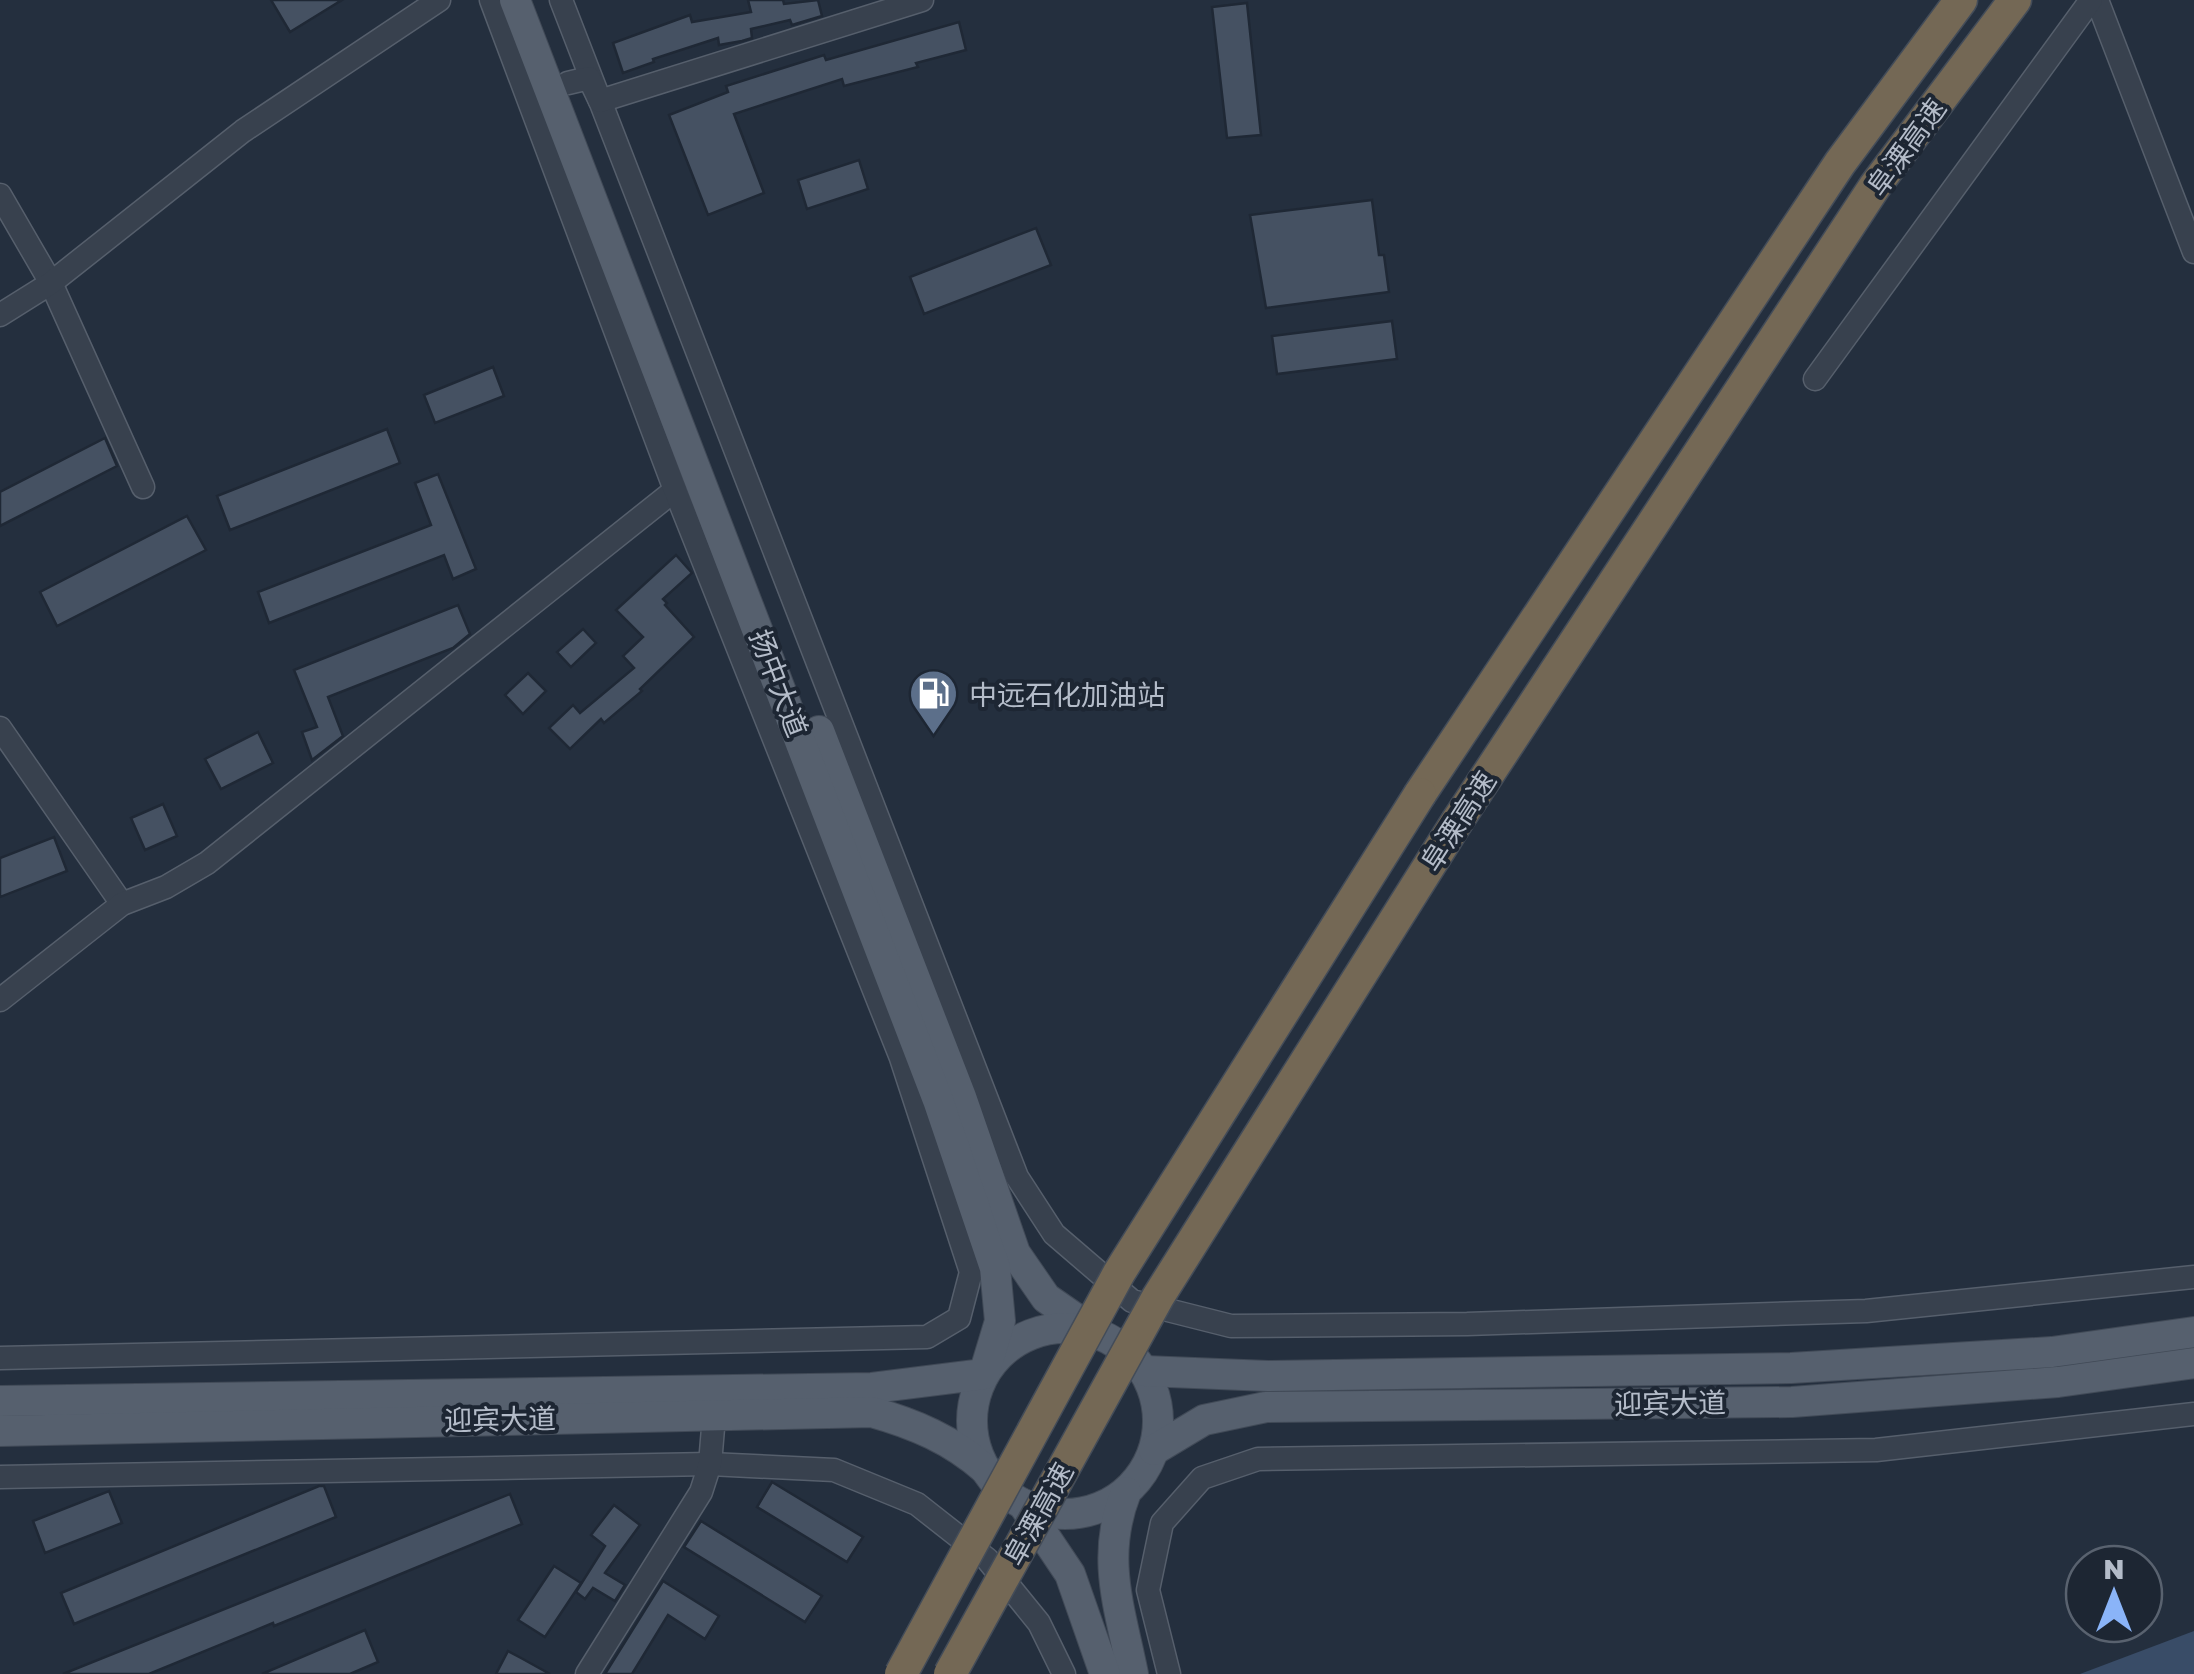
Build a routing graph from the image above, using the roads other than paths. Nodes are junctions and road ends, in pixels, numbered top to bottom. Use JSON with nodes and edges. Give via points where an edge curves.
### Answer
{"nodes":[{"id":1,"x":439,"y":0,"type":"edge"},
{"id":2,"x":491,"y":0,"type":"edge"},
{"id":3,"x":515,"y":0,"type":"edge"},
{"id":4,"x":537,"y":0,"type":"edge"},
{"id":5,"x":561,"y":0,"type":"edge"},
{"id":6,"x":922,"y":0,"type":"edge"},
{"id":7,"x":1962,"y":0,"type":"edge"},
{"id":8,"x":2015,"y":0,"type":"edge"},
{"id":9,"x":2094,"y":0,"type":"edge"},
{"id":10,"x":871,"y":8,"type":"edge"},
{"id":11,"x":568,"y":83,"type":"junction"},
{"id":12,"x":600,"y":101,"type":"junction"},
{"id":13,"x":0,"y":195,"type":"edge"},
{"id":14,"x":2194,"y":252,"type":"edge"},
{"id":15,"x":51,"y":283,"type":"junction"},
{"id":16,"x":0,"y":315,"type":"edge"},
{"id":17,"x":1814,"y":379,"type":"dead end"},
{"id":18,"x":143,"y":487,"type":"dead end"},
{"id":19,"x":675,"y":490,"type":"junction"},
{"id":20,"x":0,"y":728,"type":"edge"},
{"id":21,"x":122,"y":904,"type":"junction"},
{"id":22,"x":0,"y":1000,"type":"edge"},
{"id":23,"x":2194,"y":1277,"type":"edge"},
{"id":24,"x":1095,"y":1332,"type":"junction"},
{"id":25,"x":2194,"y":1332,"type":"edge"},
{"id":26,"x":0,"y":1358,"type":"edge"},
{"id":27,"x":2194,"y":1363,"type":"edge"},
{"id":28,"x":1145,"y":1371,"type":"junction"},
{"id":29,"x":984,"y":1374,"type":"junction"},
{"id":30,"x":0,"y":1401,"type":"edge"},
{"id":31,"x":2194,"y":1414,"type":"edge"},
{"id":32,"x":714,"y":1416,"type":"junction"},
{"id":33,"x":0,"y":1432,"type":"edge"},
{"id":34,"x":1154,"y":1450,"type":"junction"},
{"id":35,"x":710,"y":1464,"type":"junction"},
{"id":36,"x":985,"y":1469,"type":"junction"},
{"id":37,"x":0,"y":1477,"type":"edge"},
{"id":38,"x":1126,"y":1492,"type":"junction"},
{"id":39,"x":1023,"y":1504,"type":"junction"},
{"id":40,"x":587,"y":1674,"type":"edge"},
{"id":41,"x":901,"y":1674,"type":"edge"},
{"id":42,"x":950,"y":1674,"type":"edge"},
{"id":43,"x":1064,"y":1674,"type":"edge"},
{"id":44,"x":1105,"y":1674,"type":"edge"},
{"id":45,"x":1133,"y":1674,"type":"edge"},
{"id":46,"x":1169,"y":1674,"type":"edge"}],
"edges":[{"from":1,"to":15,"type":"street","via":[[243,131]]},
{"from":2,"to":19,"type":"street"},
{"from":3,"to":29,"type":"main road","name":"扬中大道","via":[[995,1268],[1000,1321]]},
{"from":4,"to":11,"type":"main road","name":"扬中大道"},
{"from":5,"to":12,"type":"street"},
{"from":6,"to":10,"type":"street"},
{"from":7,"to":41,"type":"highway","name":"阜溧高速","bridge":true,"via":[[1840,163],[1420,794],[1119,1273]]},
{"from":8,"to":42,"type":"highway","name":"阜溧高速","bridge":true,"via":[[1875,186],[1458,820],[1158,1297]]},
{"from":9,"to":14,"type":"street"},
{"from":9,"to":17,"type":"street"},
{"from":10,"to":12,"type":"street"},
{"from":11,"to":12,"type":"street","via":[[590,78]]},
{"from":11,"to":24,"type":"main road","name":"扬中大道","via":[[954,1078],[1015,1252],[1046,1298]]},
{"from":12,"to":23,"type":"street","via":[[1017,1177],[1054,1234],[1132,1301],[1231,1326],[1468,1324],[1866,1311]]},
{"from":13,"to":15,"type":"street"},
{"from":15,"to":16,"type":"street"},
{"from":15,"to":18,"type":"street"},
{"from":19,"to":21,"type":"street","via":[[207,863]]},
{"from":19,"to":26,"type":"street","via":[[901,1058],[971,1272],[958,1318],[928,1337]]},
{"from":20,"to":21,"type":"street"},
{"from":21,"to":22,"type":"street"},
{"from":24,"to":28,"type":"main road","via":[[1123,1347]]},
{"from":24,"to":29,"type":"main road","via":[[1064,1327],[1032,1333],[1005,1349]]},
{"from":25,"to":28,"type":"main road","name":"迎宾大道","via":[[2052,1352],[1791,1368],[1268,1376]]},
{"from":27,"to":34,"type":"main road","name":"迎宾大道","via":[[2058,1382],[1792,1402],[1266,1407],[1204,1420]]},
{"from":28,"to":34,"type":"main road","via":[[1157,1400]]},
{"from":29,"to":30,"type":"main road","name":"迎宾大道","via":[[872,1388]]},
{"from":29,"to":36,"type":"main road","via":[[971,1422]]},
{"from":31,"to":46,"type":"street","via":[[1876,1450],[1258,1459],[1202,1478],[1162,1522],[1148,1590]]},
{"from":32,"to":33,"type":"main road","name":"迎宾大道"},
{"from":32,"to":35,"type":"street"},
{"from":32,"to":36,"type":"main road","name":"迎宾大道","via":[[872,1412],[914,1424]]},
{"from":34,"to":38,"type":"main road"},
{"from":35,"to":37,"type":"street"},
{"from":35,"to":40,"type":"street","via":[[701,1492]]},
{"from":35,"to":43,"type":"street","via":[[834,1470],[916,1504],[987,1558],[1040,1623]]},
{"from":36,"to":39,"type":"main road"},
{"from":38,"to":39,"type":"main road","via":[[1076,1514]]},
{"from":38,"to":45,"type":"main road","via":[[1115,1521],[1111,1566]]},
{"from":39,"to":44,"type":"main road","via":[[1070,1574]]}]}
